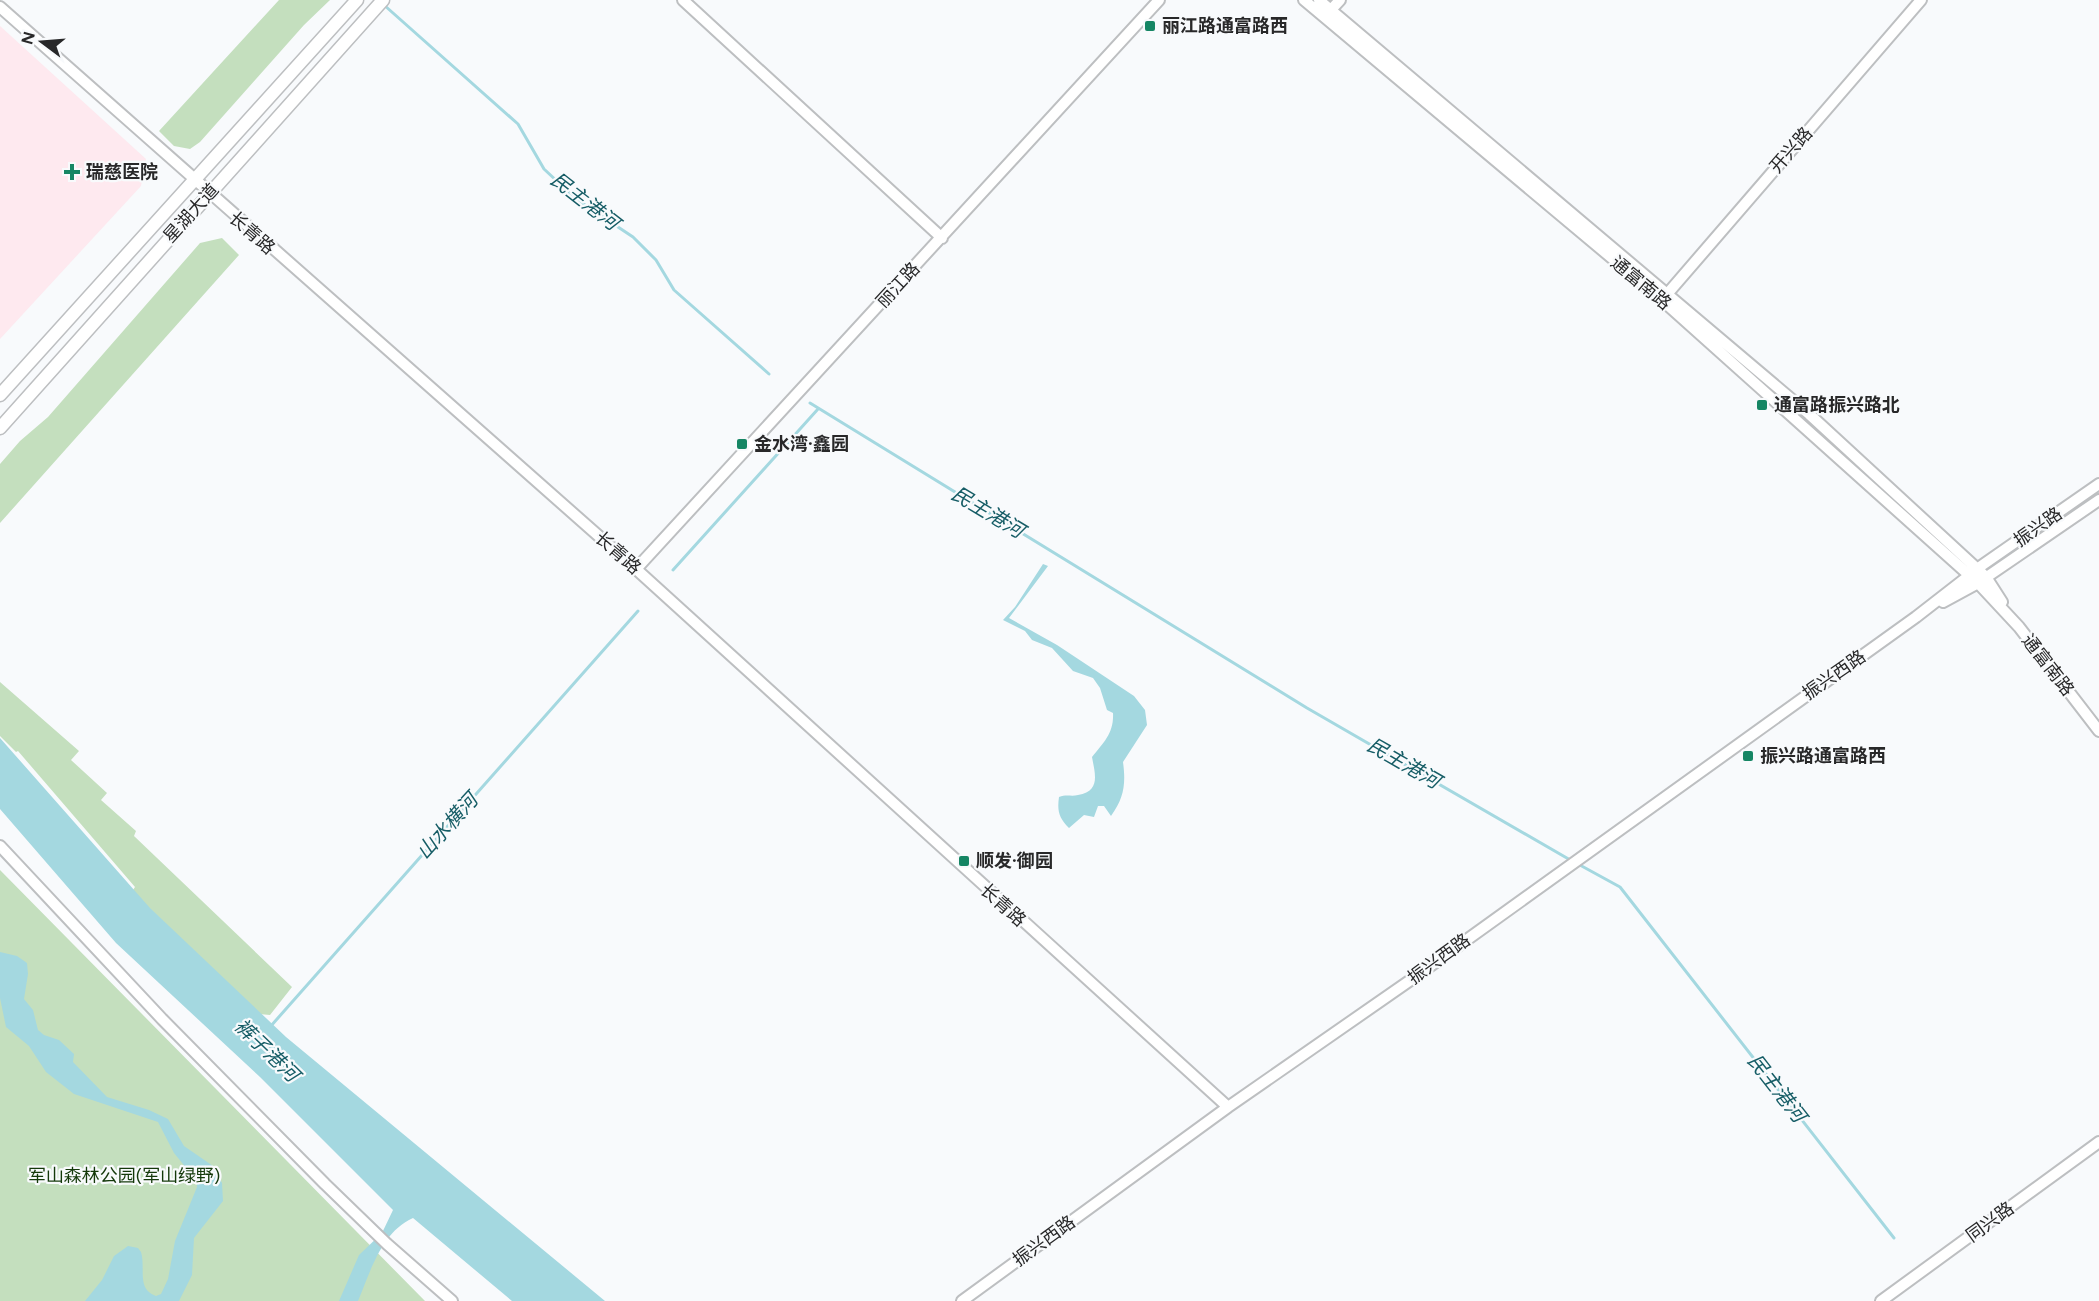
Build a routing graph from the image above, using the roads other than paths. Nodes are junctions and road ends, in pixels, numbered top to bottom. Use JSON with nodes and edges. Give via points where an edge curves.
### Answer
{"nodes":[{"id":1,"x":357,"y":0,"type":"edge"},
{"id":2,"x":383,"y":0,"type":"edge"},
{"id":3,"x":683,"y":0,"type":"edge"},
{"id":4,"x":1159,"y":0,"type":"edge"},
{"id":5,"x":1304,"y":0,"type":"edge"},
{"id":6,"x":1319,"y":0,"type":"edge"},
{"id":7,"x":1340,"y":0,"type":"edge"},
{"id":8,"x":1921,"y":0,"type":"edge"},
{"id":9,"x":0,"y":7,"type":"edge"},
{"id":10,"x":1327,"y":13,"type":"junction"},
{"id":11,"x":193,"y":181,"type":"junction"},
{"id":12,"x":208,"y":193,"type":"junction"},
{"id":13,"x":942,"y":238,"type":"junction"},
{"id":14,"x":1664,"y":297,"type":"junction"},
{"id":15,"x":0,"y":395,"type":"edge"},
{"id":16,"x":0,"y":428,"type":"edge"},
{"id":17,"x":2099,"y":484,"type":"edge"},
{"id":18,"x":2099,"y":500,"type":"edge"},
{"id":19,"x":636,"y":569,"type":"junction"},
{"id":20,"x":1973,"y":572,"type":"junction"},
{"id":21,"x":1982,"y":580,"type":"junction"},
{"id":22,"x":1916,"y":616,"type":"junction"},
{"id":23,"x":2099,"y":731,"type":"edge"},
{"id":24,"x":0,"y":846,"type":"edge"},
{"id":25,"x":1228,"y":1107,"type":"junction"},
{"id":26,"x":2099,"y":1142,"type":"edge"},
{"id":27,"x":448,"y":1298,"type":"edge"},
{"id":28,"x":962,"y":1301,"type":"edge"},
{"id":29,"x":1881,"y":1301,"type":"edge"}],
"edges":[{"from":1,"to":11,"type":"main road","name":"星湖大道"},
{"from":2,"to":12,"type":"main road","name":"星湖大道"},
{"from":3,"to":13,"type":"street"},
{"from":4,"to":13,"type":"street","name":"丽江路"},
{"from":5,"to":10,"type":"street","name":"通富南路"},
{"from":6,"to":10,"type":"street","name":"通富南路"},
{"from":7,"to":10,"type":"street"},
{"from":8,"to":14,"type":"street","name":"开兴路"},
{"from":9,"to":11,"type":"street","name":"长青路"},
{"from":10,"to":14,"type":"street","name":"通富南路"},
{"from":11,"to":12,"type":"street","name":"长青路"},
{"from":11,"to":15,"type":"main road","name":"星湖大道"},
{"from":12,"to":16,"type":"main road","name":"星湖大道"},
{"from":12,"to":19,"type":"street","name":"长青路"},
{"from":13,"to":19,"type":"street","name":"丽江路"},
{"from":14,"to":20,"type":"street","name":"通富南路","via":[[1809,414]]},
{"from":17,"to":20,"type":"street","name":"振兴路"},
{"from":18,"to":21,"type":"street","name":"振兴路"},
{"from":19,"to":25,"type":"street","name":"长青路"},
{"from":20,"to":21,"type":"street","name":"通富南路"},
{"from":20,"to":22,"type":"street","name":"振兴西路"},
{"from":21,"to":22,"type":"street","name":"振兴西路"},
{"from":21,"to":23,"type":"street","name":"通富南路"},
{"from":22,"to":25,"type":"street","name":"振兴西路"},
{"from":24,"to":27,"type":"street","via":[[162,1019],[376,1234]]},
{"from":25,"to":28,"type":"street","name":"振兴西路"},
{"from":26,"to":29,"type":"street","name":"同兴路"}]}
